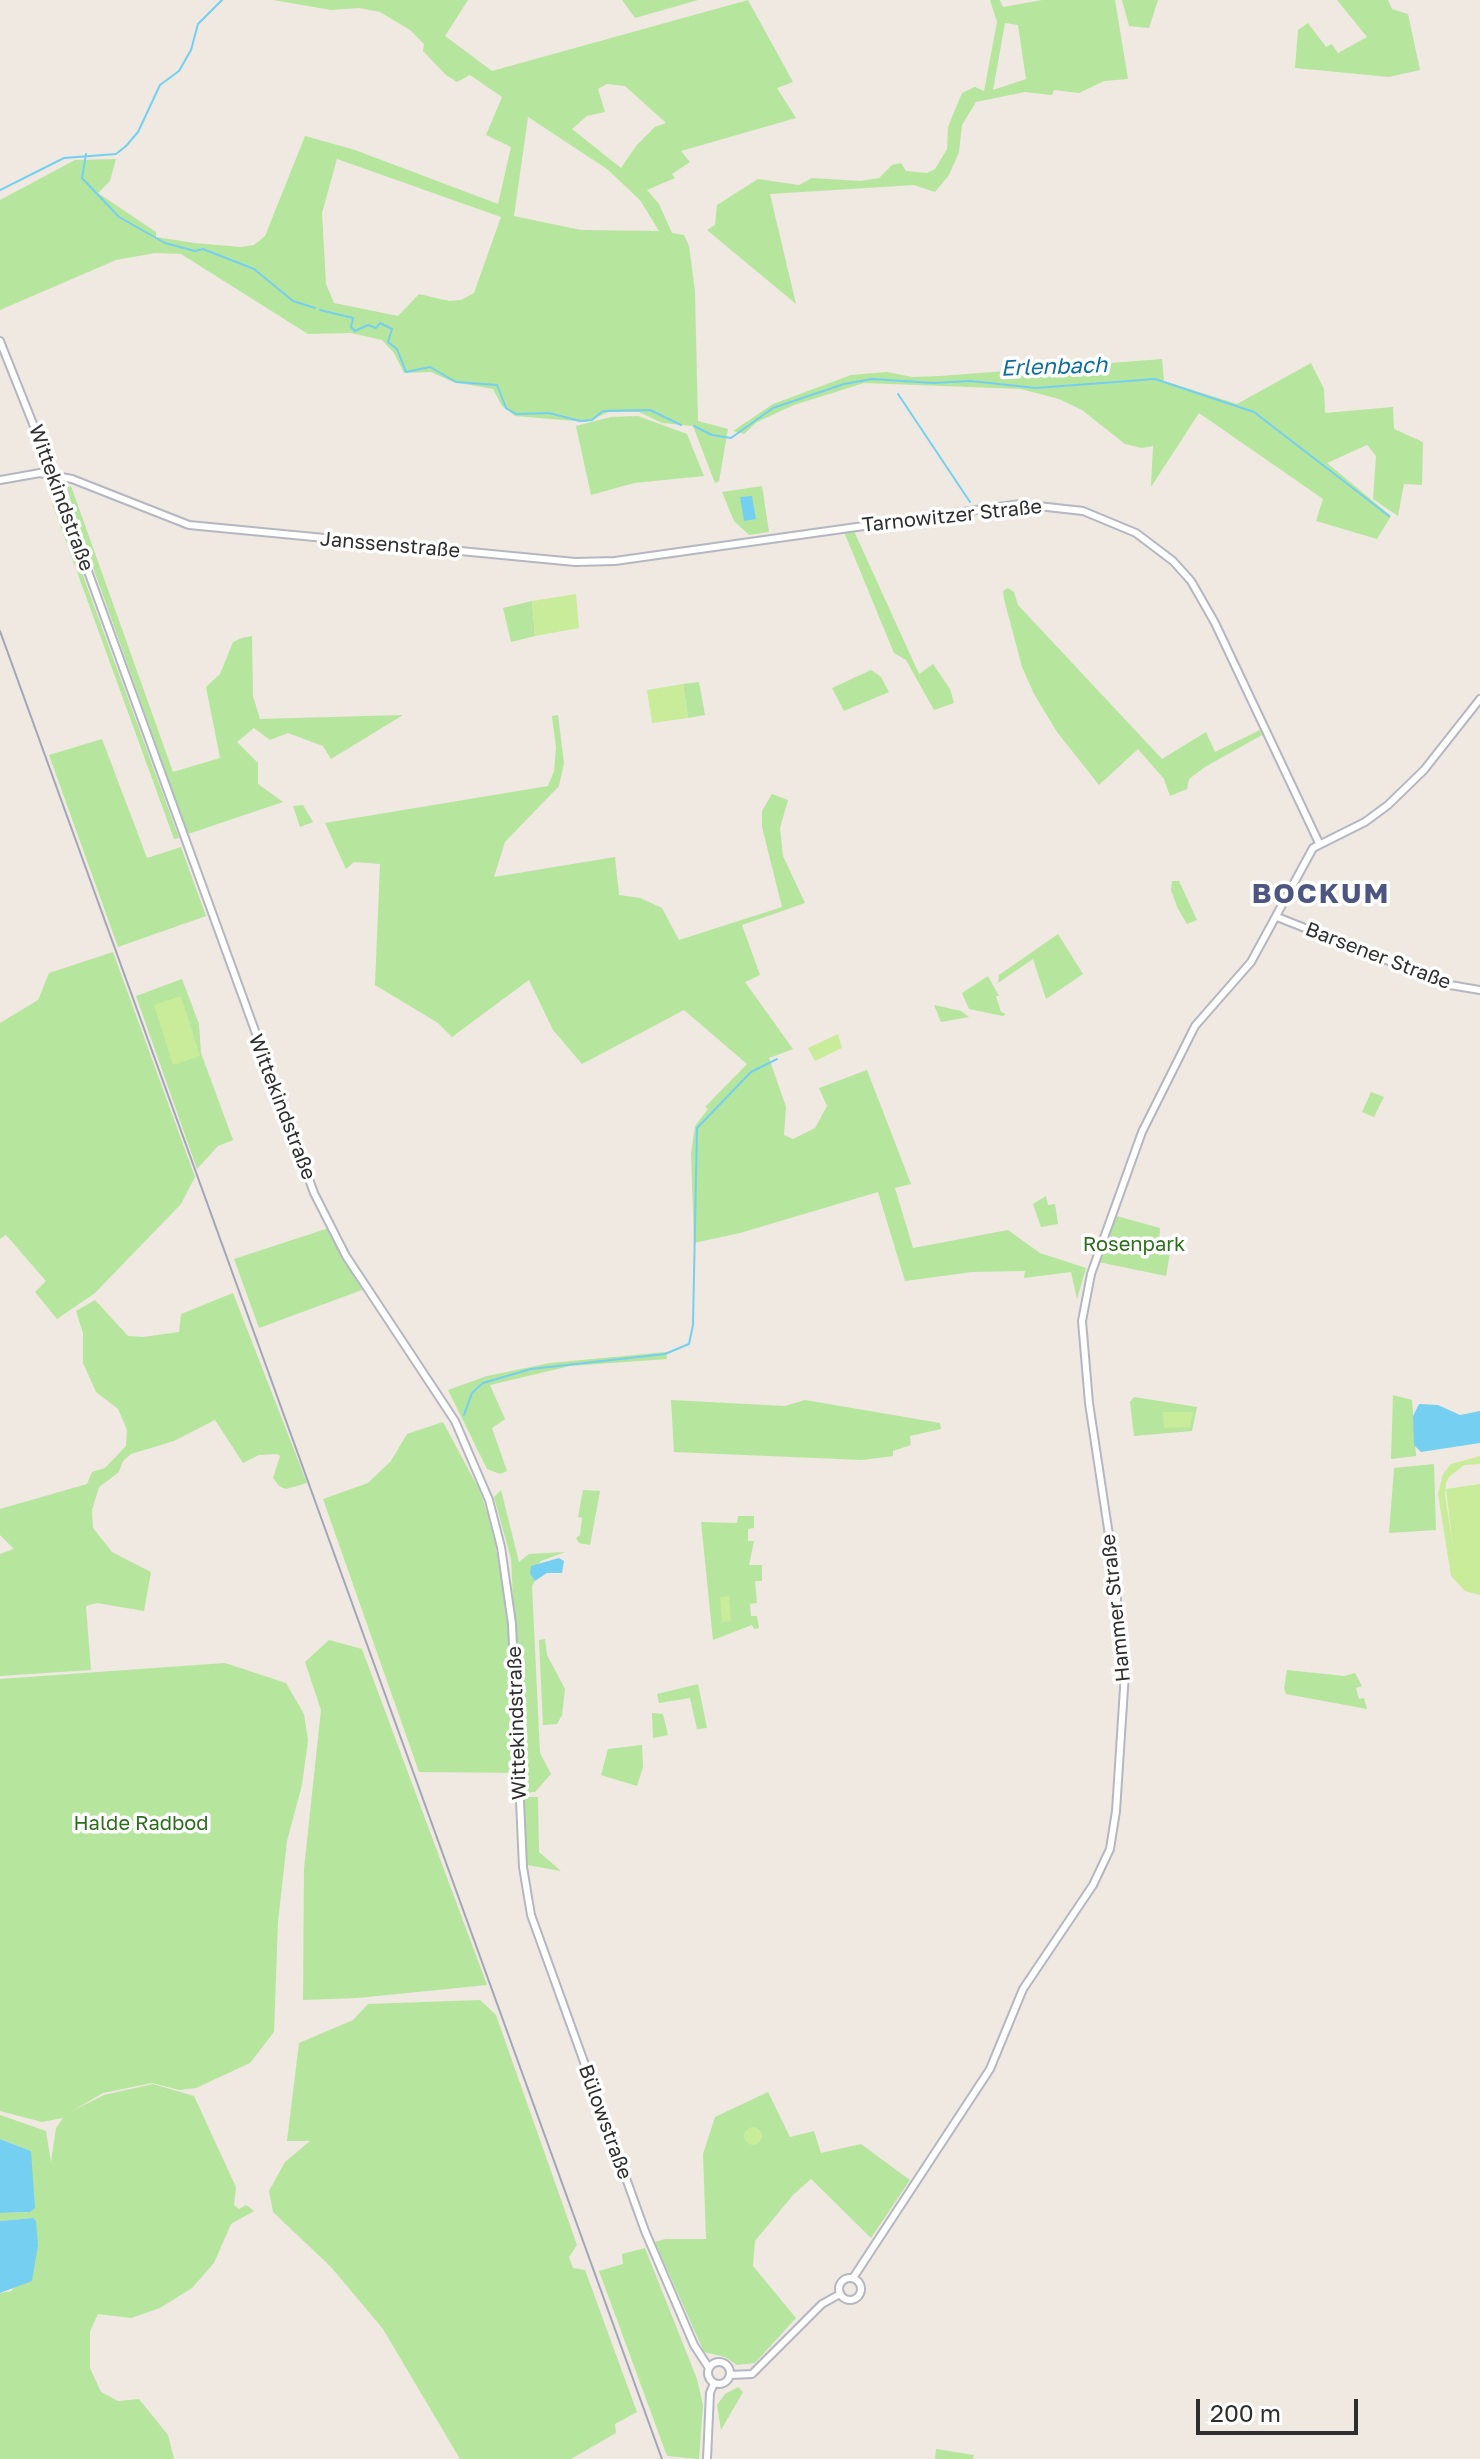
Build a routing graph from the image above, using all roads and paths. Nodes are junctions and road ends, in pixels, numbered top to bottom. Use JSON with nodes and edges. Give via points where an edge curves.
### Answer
{"nodes":[{"id":1,"x":0,"y":341,"type":"edge"},
{"id":2,"x":54,"y":475,"type":"junction"},
{"id":3,"x":0,"y":480,"type":"edge"},
{"id":4,"x":735,"y":542,"type":"joint"},
{"id":5,"x":1480,"y":699,"type":"edge"},
{"id":6,"x":1319,"y":843,"type":"junction"},
{"id":7,"x":1277,"y":917,"type":"junction"},
{"id":8,"x":1480,"y":990,"type":"edge"},
{"id":9,"x":523,"y":1867,"type":"joint"},
{"id":10,"x":853,"y":2278,"type":"junction"},
{"id":11,"x":840,"y":2294,"type":"junction"},
{"id":12,"x":709,"y":2368,"type":"junction"},
{"id":13,"x":730,"y":2375,"type":"junction"},
{"id":14,"x":714,"y":2383,"type":"junction"},
{"id":15,"x":707,"y":2459,"type":"edge"}],
"edges":[{"from":1,"to":2,"type":"main road","name":"Wittekindstraße"},
{"from":2,"to":3,"type":"main road","name":"Janssenstraße"},
{"from":2,"to":4,"type":"main road","name":"Janssenstraße","via":[[93,485],[176,522],[214,528],[575,562]]},
{"from":2,"to":9,"type":"main road","name":"Wittekindstraße","via":[[314,1193],[352,1265],[455,1421],[489,1500],[512,1624]]},
{"from":4,"to":6,"type":"main road","name":"Tarnowitzer Straße","via":[[1020,504],[1070,508],[1120,524],[1153,544],[1199,591]]},
{"from":5,"to":6,"type":"main road","via":[[1400,794],[1365,822]]},
{"from":6,"to":7,"type":"main road","name":"Hammer Straße"},
{"from":7,"to":8,"type":"main road","name":"Barsener Straße","via":[[1450,985]]},
{"from":7,"to":10,"type":"main road","name":"Hammer Straße","via":[[1243,974],[1186,1042],[1138,1142],[1085,1295],[1084,1364],[1125,1673],[1110,1849],[1093,1885],[1023,1989],[990,2069]]},
{"from":9,"to":12,"type":"main road","name":"Bülowstraße","via":[[536,1930],[640,2219],[689,2335]]},
{"from":10,"to":11,"type":"main road","via":[[841,2283]]},
{"from":10,"to":11,"type":"main road","via":[[861,2285],[859,2296],[851,2300]]},
{"from":11,"to":13,"type":"main road","via":[[822,2304],[752,2374]]},
{"from":12,"to":13,"type":"main road","via":[[721,2362]]},
{"from":12,"to":14,"type":"main road"},
{"from":13,"to":14,"type":"main road","via":[[726,2382]]},
{"from":14,"to":15,"type":"main road"}]}
